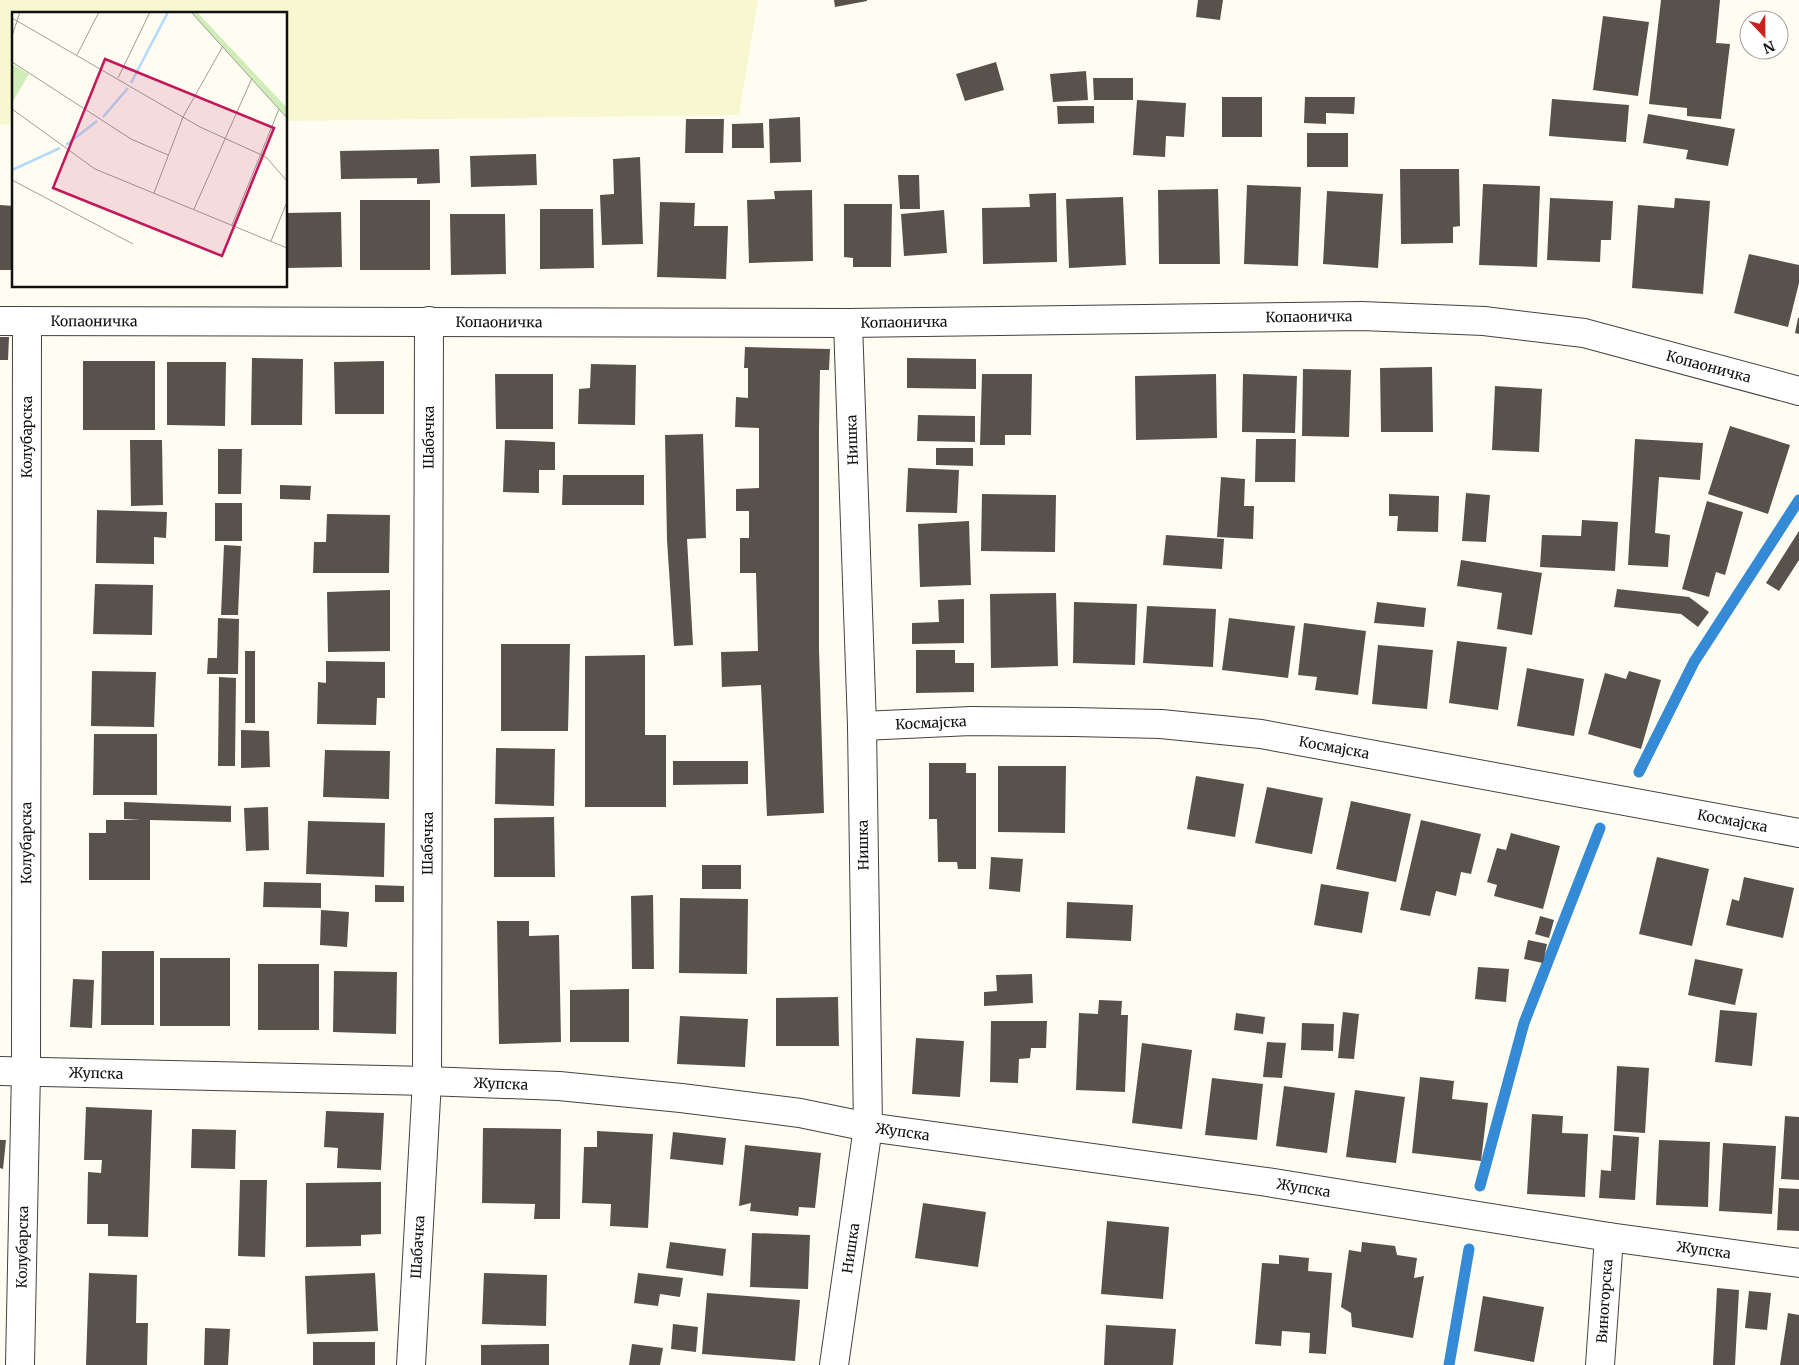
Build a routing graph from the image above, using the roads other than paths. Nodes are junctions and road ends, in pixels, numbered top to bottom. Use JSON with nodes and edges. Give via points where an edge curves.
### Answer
{"nodes":[{"id":1,"x":0,"y":321,"type":"edge"},
{"id":2,"x":27,"y":321,"type":"junction"},
{"id":3,"x":429,"y":321,"type":"junction"},
{"id":4,"x":848,"y":323,"type":"junction"},
{"id":5,"x":1799,"y":391,"type":"edge"},
{"id":6,"x":862,"y":726,"type":"junction"},
{"id":7,"x":1799,"y":833,"type":"edge"},
{"id":8,"x":13,"y":1071,"type":"edge"},
{"id":9,"x":427,"y":1081,"type":"junction"},
{"id":10,"x":868,"y":1126,"type":"junction"},
{"id":11,"x":1609,"y":1237,"type":"junction"},
{"id":12,"x":1799,"y":1263,"type":"edge"},
{"id":13,"x":20,"y":1365,"type":"edge"},
{"id":14,"x":411,"y":1365,"type":"edge"},
{"id":15,"x":834,"y":1365,"type":"edge"},
{"id":16,"x":1600,"y":1365,"type":"edge"}],
"edges":[{"from":1,"to":2,"type":"street","name":"Копаоничка"},
{"from":2,"to":3,"type":"street","name":"Копаоничка"},
{"from":2,"to":8,"type":"street","name":"Колубарска"},
{"from":3,"to":4,"type":"street","name":"Копаоничка"},
{"from":3,"to":9,"type":"street","name":"Шабачка"},
{"from":4,"to":5,"type":"street","name":"Копаоничка","via":[[1362,316],[1484,321],[1584,333]]},
{"from":4,"to":6,"type":"street","name":"Нишка"},
{"from":6,"to":7,"type":"street","name":"Космајска","via":[[971,721],[1073,722],[1161,724],[1261,734]]},
{"from":6,"to":10,"type":"street","name":"Нишка"},
{"from":8,"to":9,"type":"street","name":"Жупска"},
{"from":8,"to":13,"type":"street","name":"Колубарска"},
{"from":9,"to":10,"type":"street","name":"Жупска","via":[[559,1086],[681,1098],[800,1113]]},
{"from":9,"to":14,"type":"street","name":"Шабачка"},
{"from":10,"to":11,"type":"street","name":"Жупска","via":[[1267,1182]]},
{"from":10,"to":15,"type":"street","name":"Нишка"},
{"from":11,"to":12,"type":"street","name":"Жупска"},
{"from":11,"to":16,"type":"street","name":"Виногорска"}]}
